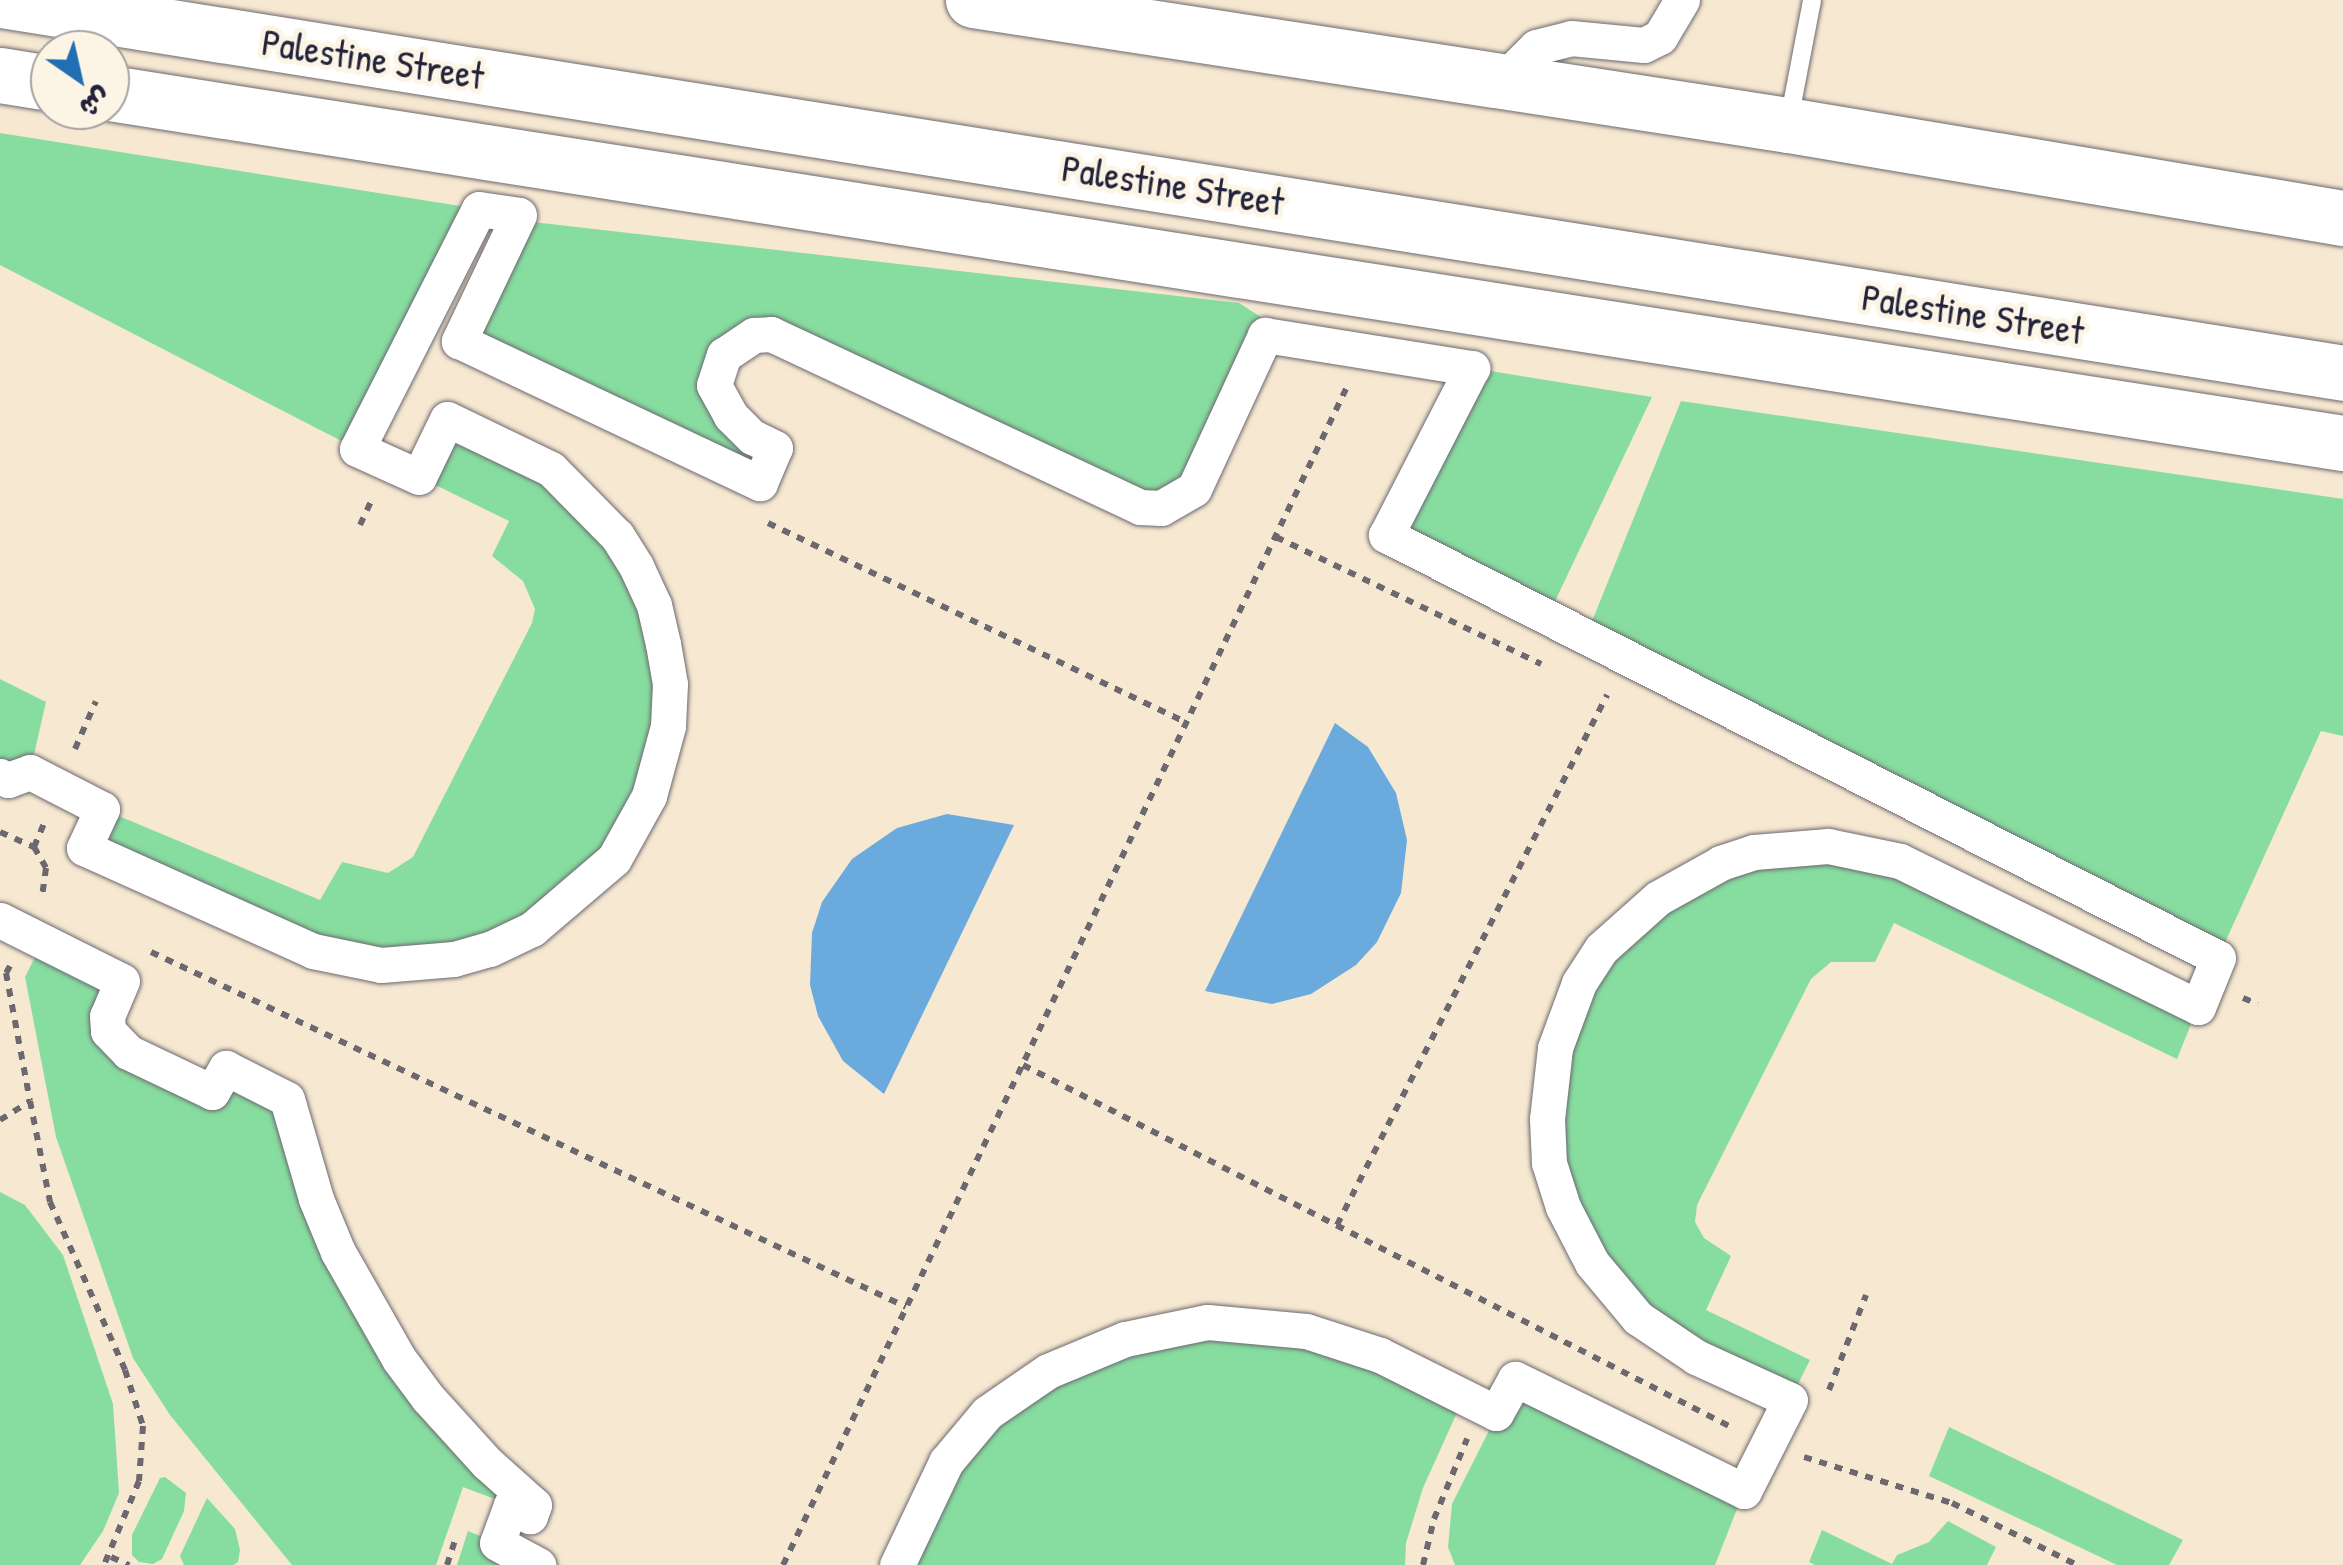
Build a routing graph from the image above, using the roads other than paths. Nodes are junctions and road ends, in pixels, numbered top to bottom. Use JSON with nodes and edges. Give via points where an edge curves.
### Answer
{"nodes":[{"id":1,"x":2,"y":0,"type":"edge"},
{"id":2,"x":973,"y":0,"type":"edge"},
{"id":3,"x":1682,"y":0,"type":"edge"},
{"id":4,"x":1812,"y":0,"type":"edge"},
{"id":5,"x":0,"y":75,"type":"edge"},
{"id":6,"x":30,"y":80,"type":"edge"},
{"id":7,"x":1502,"y":82,"type":"junction"},
{"id":8,"x":130,"y":95,"type":"edge"},
{"id":9,"x":1788,"y":126,"type":"junction"},
{"id":10,"x":1232,"y":194,"type":"junction"},
{"id":11,"x":2343,"y":218,"type":"edge"},
{"id":12,"x":1580,"y":250,"type":"junction"},
{"id":13,"x":1336,"y":285,"type":"junction"},
{"id":14,"x":1448,"y":303,"type":"junction"},
{"id":15,"x":2343,"y":373,"type":"edge"},
{"id":16,"x":2343,"y":443,"type":"edge"},
{"id":17,"x":0,"y":776,"type":"edge"},
{"id":18,"x":0,"y":920,"type":"edge"},
{"id":19,"x":538,"y":1565,"type":"edge"},
{"id":20,"x":897,"y":1565,"type":"edge"}],
"edges":[{"from":1,"to":10,"type":"main road","name":"Palestine Street"},
{"from":2,"to":7,"type":"main road"},
{"from":3,"to":7,"type":"street","via":[[1660,36],[1644,45],[1571,38],[1536,47]]},
{"from":4,"to":9,"type":"lane"},
{"from":5,"to":6,"type":"main road"},
{"from":7,"to":9,"type":"main road"},
{"from":8,"to":13,"type":"main road"},
{"from":9,"to":11,"type":"main road"},
{"from":10,"to":12,"type":"main road","name":"Palestine Street"},
{"from":10,"to":13,"type":"main road","via":[[1280,247]]},
{"from":12,"to":14,"type":"main road"},
{"from":12,"to":15,"type":"main road","name":"Palestine Street"},
{"from":13,"to":14,"type":"main road"},
{"from":14,"to":16,"type":"main road"},
{"from":17,"to":20,"type":"street","via":[[8,780],[30,772],[102,809],[84,848],[314,951],[381,965],[490,950],[548,918],[614,859],[649,796],[668,726],[663,644],[636,566],[551,468],[446,420],[419,477],[357,449],[479,209],[519,214],[459,340],[760,483],[775,448],[731,416],[714,385],[724,355],[754,334],[770,334],[1140,507],[1161,508],[1194,489],[1265,335],[1472,368],[1386,535],[2218,958],[2198,1008],[1900,860],[1828,846],[1754,852],[1721,863],[1658,898],[1601,950],[1579,984],[1549,1080],[1550,1163],[1563,1207],[1592,1263],[1638,1318],[1696,1357],[1790,1400],[1744,1492],[1515,1379],[1496,1413],[1380,1355],[1306,1331],[1207,1322],[1125,1338],[1048,1371],[986,1413],[946,1462]]},
{"from":18,"to":19,"type":"street","via":[[122,980],[108,1030],[128,1052],[212,1092],[226,1068],[287,1100],[338,1252],[428,1398],[534,1505],[530,1516],[511,1505],[496,1543]]}]}
